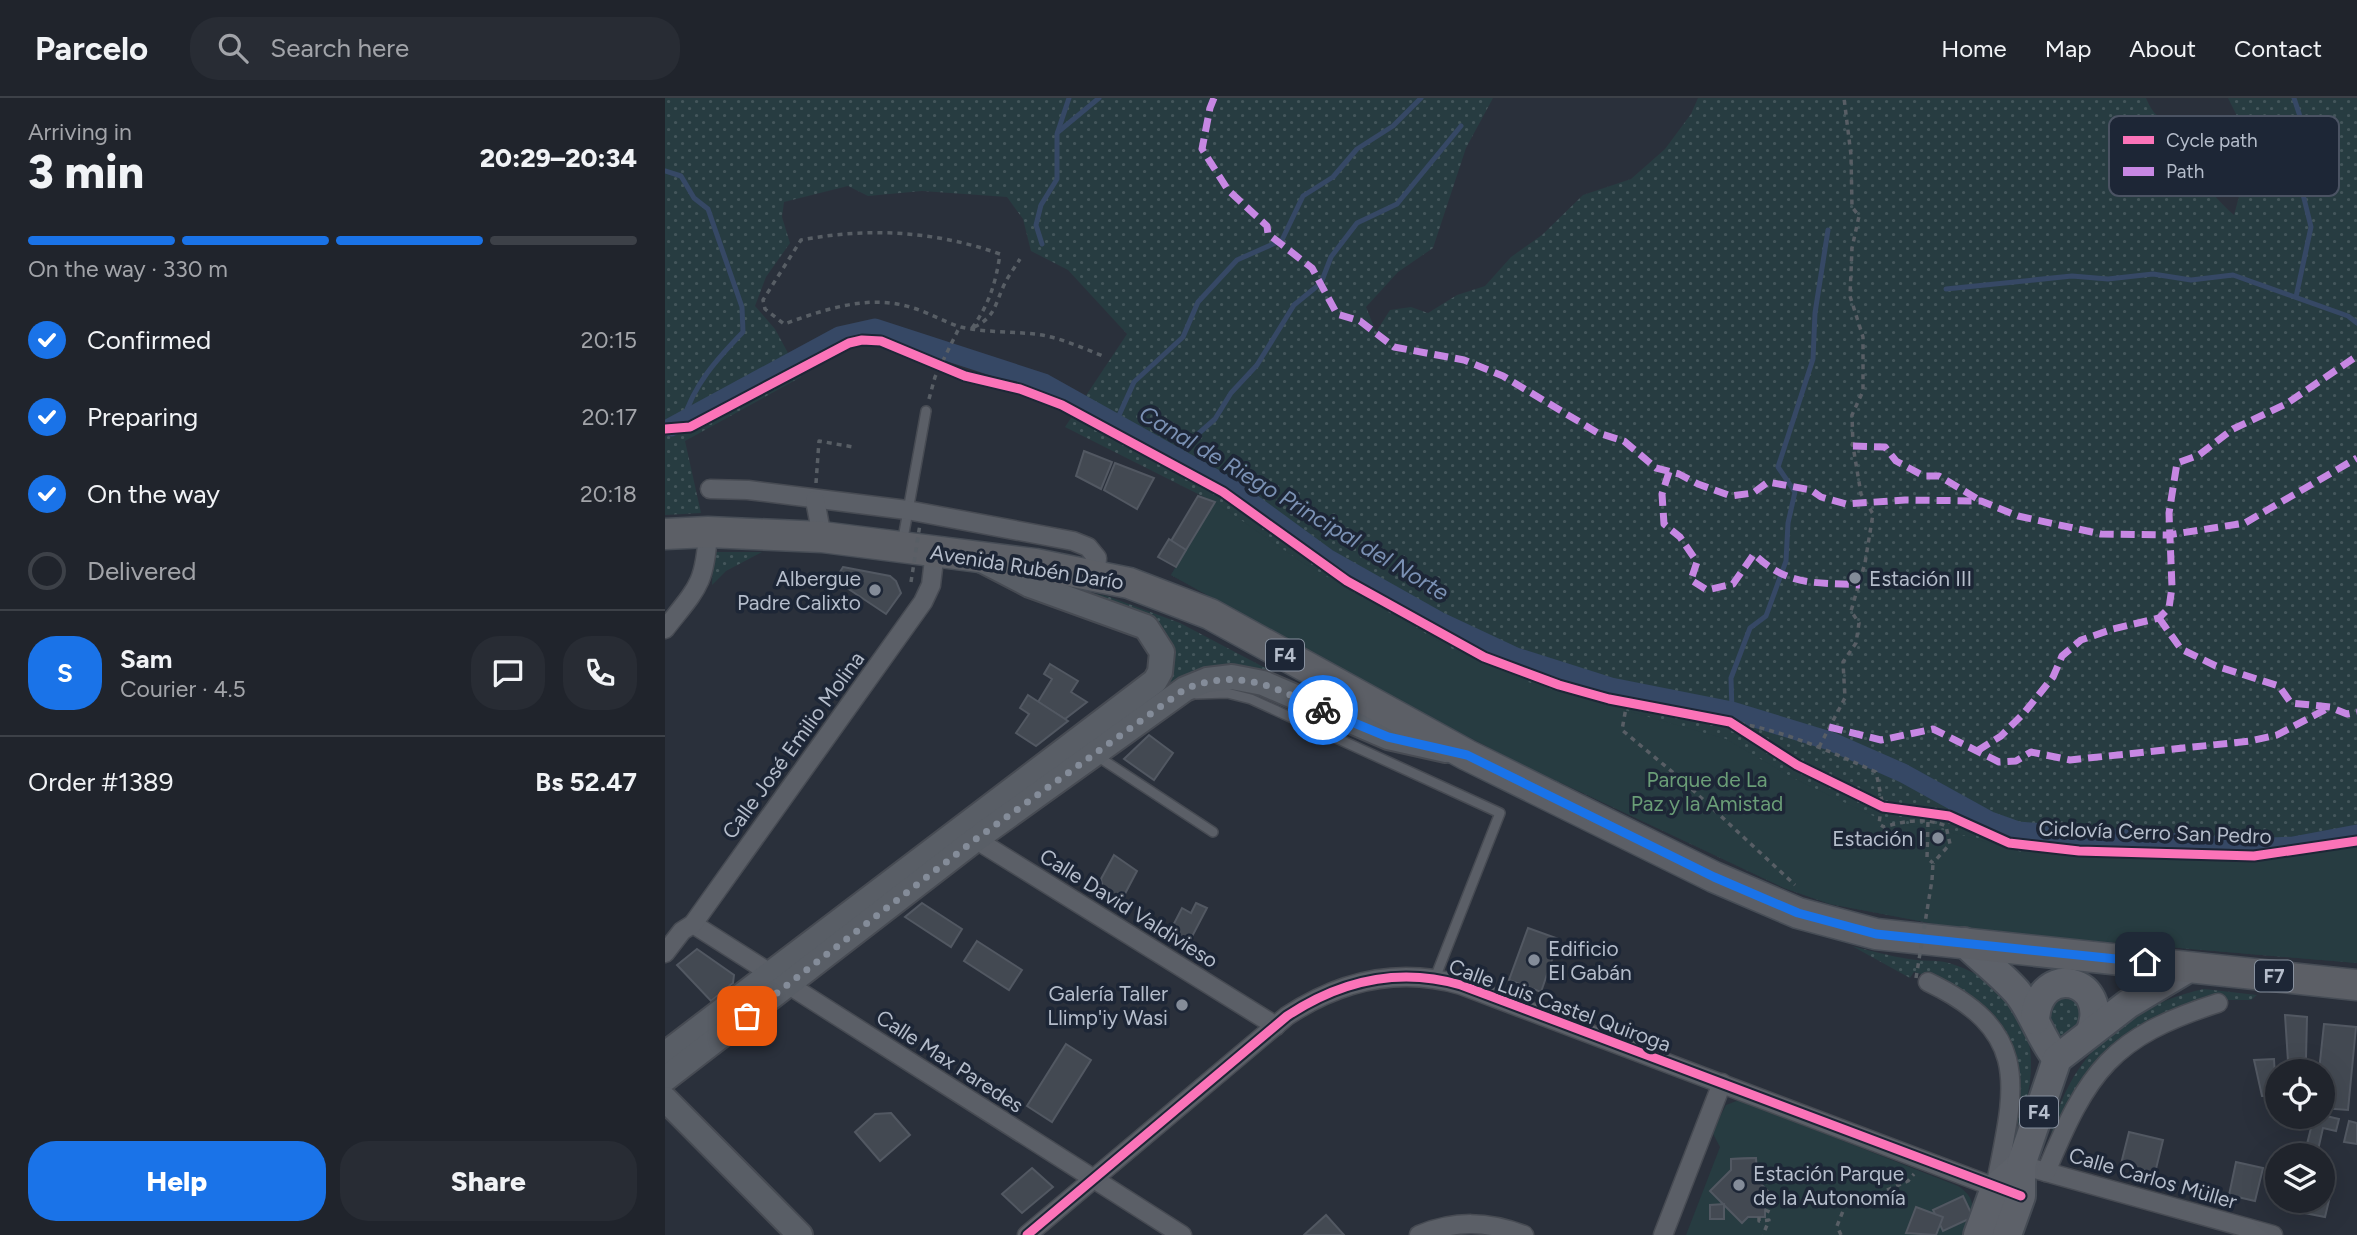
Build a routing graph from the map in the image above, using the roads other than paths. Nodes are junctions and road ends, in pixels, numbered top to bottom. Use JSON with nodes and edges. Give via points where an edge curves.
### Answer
{"nodes":[{"id":1,"x":926,"y":411,"type":"road end"},
{"id":2,"x":711,"y":489,"type":"dead end"},
{"id":3,"x":815,"y":500,"type":"junction"},
{"id":4,"x":907,"y":510,"type":"junction"},
{"id":5,"x":708,"y":532,"type":"junction"},
{"id":6,"x":665,"y":534,"type":"edge"},
{"id":7,"x":911,"y":536,"type":"junction"},
{"id":8,"x":822,"y":537,"type":"junction"},
{"id":9,"x":935,"y":551,"type":"junction"},
{"id":10,"x":972,"y":555,"type":"junction"},
{"id":11,"x":1095,"y":574,"type":"junction"},
{"id":12,"x":665,"y":629,"type":"edge"},
{"id":13,"x":1166,"y":700,"type":"junction"},
{"id":14,"x":1093,"y":754,"type":"junction"},
{"id":15,"x":1467,"y":755,"type":"junction"},
{"id":16,"x":1213,"y":832,"type":"dead end"},
{"id":17,"x":967,"y":834,"type":"junction"},
{"id":18,"x":694,"y":924,"type":"junction"},
{"id":19,"x":1964,"y":942,"type":"junction"},
{"id":20,"x":2038,"y":951,"type":"junction"},
{"id":21,"x":665,"y":953,"type":"edge"},
{"id":22,"x":2115,"y":961,"type":"junction"},
{"id":23,"x":2190,"y":967,"type":"junction"},
{"id":24,"x":780,"y":978,"type":"junction"},
{"id":25,"x":1435,"y":978,"type":"junction"},
{"id":26,"x":1922,"y":980,"type":"road end"},
{"id":27,"x":2071,"y":984,"type":"junction"},
{"id":28,"x":2357,"y":985,"type":"edge"},
{"id":29,"x":2218,"y":1003,"type":"dead end"},
{"id":30,"x":2035,"y":1020,"type":"junction"},
{"id":31,"x":1276,"y":1026,"type":"junction"},
{"id":32,"x":2090,"y":1033,"type":"junction"},
{"id":33,"x":665,"y":1054,"type":"edge"},
{"id":34,"x":2057,"y":1059,"type":"junction"},
{"id":35,"x":665,"y":1079,"type":"edge"},
{"id":36,"x":1722,"y":1083,"type":"junction"},
{"id":37,"x":665,"y":1099,"type":"edge"},
{"id":38,"x":2034,"y":1169,"type":"junction"},
{"id":39,"x":1092,"y":1179,"type":"junction"},
{"id":40,"x":2008,"y":1192,"type":"junction"},
{"id":41,"x":800,"y":1235,"type":"edge"},
{"id":42,"x":1027,"y":1235,"type":"edge"},
{"id":43,"x":1182,"y":1235,"type":"edge"},
{"id":44,"x":1419,"y":1235,"type":"edge"},
{"id":45,"x":1524,"y":1235,"type":"edge"},
{"id":46,"x":1663,"y":1235,"type":"edge"},
{"id":47,"x":1978,"y":1235,"type":"edge"},
{"id":48,"x":2007,"y":1235,"type":"edge"},
{"id":49,"x":2273,"y":1235,"type":"edge"}],
"edges":[{"from":1,"to":4,"type":"lane"},
{"from":2,"to":3,"type":"street","via":[[748,489]]},
{"from":3,"to":4,"type":"street"},
{"from":3,"to":8,"type":"street"},
{"from":4,"to":7,"type":"lane"},
{"from":4,"to":11,"type":"street","via":[[1089,547],[1097,558]]},
{"from":5,"to":6,"type":"highway","name":"Avenida Rubén Darío","number":"F4"},
{"from":5,"to":8,"type":"highway","name":"Avenida Rubén Darío","number":"F4"},
{"from":5,"to":12,"type":"street","via":[[706,570]]},
{"from":7,"to":8,"type":"highway","name":"Avenida Rubén Darío","number":"F4"},
{"from":7,"to":9,"type":"highway","name":"Avenida Rubén Darío","number":"F4"},
{"from":9,"to":10,"type":"highway","name":"Avenida Rubén Darío","number":"F4"},
{"from":9,"to":18,"type":"street","name":"Calle José Emilio Molina","via":[[931,585],[923,602]]},
{"from":10,"to":11,"type":"highway","name":"Avenida Rubén Darío","number":"F4"},
{"from":10,"to":17,"type":"main road","via":[[1030,586],[1146,626],[1162,652],[1162,661],[1155,681]]},
{"from":11,"to":15,"type":"highway","name":"Avenida Rubén Darío","number":"F4","via":[[1210,614]]},
{"from":13,"to":14,"type":"main road"},
{"from":13,"to":15,"type":"main road","via":[[1207,680],[1232,677],[1263,683],[1388,737]]},
{"from":13,"to":25,"type":"lane","via":[[1227,693],[1251,699],[1500,813]]},
{"from":14,"to":16,"type":"lane"},
{"from":14,"to":17,"type":"main road"},
{"from":15,"to":19,"type":"highway","name":"Avenida Rubén Darío","number":"F4","via":[[1714,877],[1798,913],[1876,934]]},
{"from":17,"to":24,"type":"main road"},
{"from":17,"to":31,"type":"street","name":"Calle David Valdivieso"},
{"from":18,"to":21,"type":"street","name":"Calle José Emilio Molina","via":[[682,931]]},
{"from":18,"to":24,"type":"street","name":"Calle Max Paredes"},
{"from":19,"to":20,"type":"highway","name":"Avenida Rubén Darío","number":"F4"},
{"from":19,"to":30,"type":"main road","via":[[2017,992]]},
{"from":20,"to":22,"type":"highway","name":"Avenida Rubén Darío","number":"F7"},
{"from":20,"to":27,"type":"main road"},
{"from":22,"to":23,"type":"highway","name":"Avenida Rubén Darío","number":"F7"},
{"from":22,"to":27,"type":"main road"},
{"from":23,"to":28,"type":"highway","name":"Avenida Rubén Darío","number":"F7"},
{"from":23,"to":32,"type":"main road"},
{"from":24,"to":33,"type":"main road"},
{"from":24,"to":35,"type":"main road"},
{"from":24,"to":39,"type":"street","name":"Calle Max Paredes"},
{"from":25,"to":31,"type":"street","name":"Calle Luis Castel Quiroga","via":[[1398,977],[1346,985],[1315,998]]},
{"from":25,"to":36,"type":"street","name":"Calle Luis Castel Quiroga"},
{"from":26,"to":40,"type":"street","via":[[1974,1008],[2000,1041],[2009,1062],[2013,1093]]},
{"from":27,"to":30,"type":"main road","via":[[2055,984],[2044,991]]},
{"from":27,"to":32,"type":"main road","via":[[2091,996],[2095,1005],[2097,1014]]},
{"from":29,"to":38,"type":"street","via":[[2159,1024],[2121,1049],[2076,1102]]},
{"from":30,"to":34,"type":"main road","via":[[2040,1036]]},
{"from":31,"to":39,"type":"street","name":"Calle Luis Castel Quiroga"},
{"from":32,"to":34,"type":"main road"},
{"from":34,"to":38,"type":"main road","number":"F4"},
{"from":36,"to":40,"type":"street","name":"Calle Luis Castel Quiroga"},
{"from":36,"to":46,"type":"street"},
{"from":37,"to":41,"type":"main road"},
{"from":38,"to":40,"type":"main road","number":"F4"},
{"from":38,"to":49,"type":"street","name":"Calle Carlos Müller"},
{"from":39,"to":42,"type":"street","name":"Calle Luis Castel Quiroga"},
{"from":39,"to":43,"type":"street","name":"Calle Max Paredes"},
{"from":40,"to":47,"type":"main road","number":"F4"},
{"from":40,"to":48,"type":"main road","number":"F4"},
{"from":44,"to":45,"type":"street","via":[[1481,1223]]}]}
